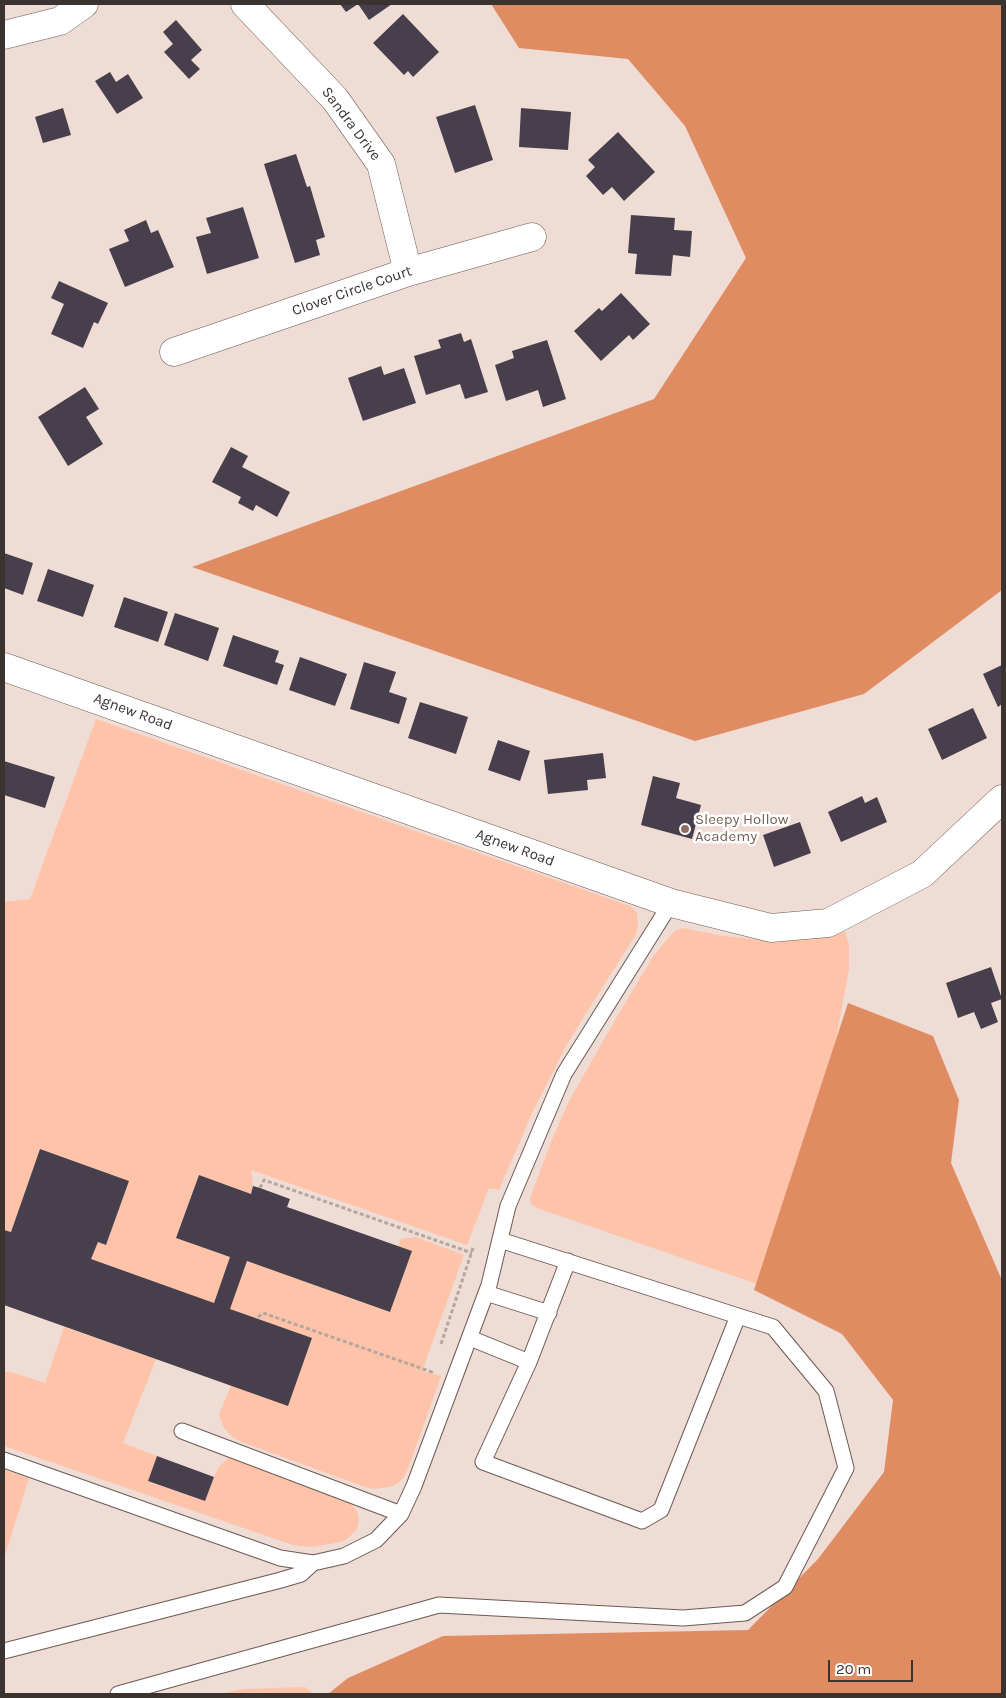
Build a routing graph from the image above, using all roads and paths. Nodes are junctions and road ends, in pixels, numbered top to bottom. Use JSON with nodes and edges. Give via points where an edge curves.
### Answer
{"nodes":[{"id":1,"x":84,"y":4,"type":"edge"},
{"id":2,"x":244,"y":4,"type":"edge"},
{"id":3,"x":4,"y":35,"type":"edge"},
{"id":4,"x":532,"y":237,"type":"dead end"},
{"id":5,"x":408,"y":272,"type":"junction"},
{"id":6,"x":174,"y":352,"type":"dead end"},
{"id":7,"x":4,"y":667,"type":"edge"},
{"id":8,"x":1002,"y":799,"type":"edge"},
{"id":9,"x":672,"y":903,"type":"junction"},
{"id":10,"x":260,"y":1188,"type":"dead end"},
{"id":11,"x":500,"y":1240,"type":"junction"},
{"id":12,"x":474,"y":1244,"type":"dead end"},
{"id":13,"x":471,"y":1253,"type":"junction"},
{"id":14,"x":568,"y":1261,"type":"junction"},
{"id":15,"x":494,"y":1265,"type":"junction"},
{"id":16,"x":486,"y":1293,"type":"junction"},
{"id":17,"x":549,"y":1313,"type":"junction"},
{"id":18,"x":738,"y":1316,"type":"junction"},
{"id":19,"x":258,"y":1317,"type":"dead end"},
{"id":20,"x":470,"y":1338,"type":"junction"},
{"id":21,"x":441,"y":1345,"type":"dead end"},
{"id":22,"x":529,"y":1362,"type":"junction"},
{"id":23,"x":435,"y":1363,"type":"dead end"},
{"id":24,"x":182,"y":1430,"type":"dead end"},
{"id":25,"x":4,"y":1460,"type":"edge"},
{"id":26,"x":401,"y":1514,"type":"junction"},
{"id":27,"x":313,"y":1563,"type":"junction"},
{"id":28,"x":4,"y":1651,"type":"edge"},
{"id":29,"x":118,"y":1694,"type":"edge"}],
"edges":[{"from":1,"to":3,"type":"street","via":[[60,21]]},
{"from":2,"to":5,"type":"street","name":"Sandra Drive","via":[[335,99],[381,164]]},
{"from":4,"to":5,"type":"street","name":"Clover Circle Court"},
{"from":5,"to":6,"type":"street","name":"Clover Circle Court"},
{"from":7,"to":9,"type":"street","name":"Agnew Road"},
{"from":8,"to":9,"type":"street","name":"Agnew Road","via":[[922,874],[828,923],[771,928]]},
{"from":9,"to":11,"type":"lane","via":[[564,1074],[508,1206]]},
{"from":10,"to":13,"type":"path","via":[[264,1180]]},
{"from":11,"to":14,"type":"lane"},
{"from":11,"to":15,"type":"lane"},
{"from":12,"to":13,"type":"path"},
{"from":13,"to":15,"type":"path"},
{"from":13,"to":21,"type":"path"},
{"from":14,"to":17,"type":"lane"},
{"from":14,"to":18,"type":"lane"},
{"from":15,"to":16,"type":"lane"},
{"from":16,"to":17,"type":"lane"},
{"from":16,"to":20,"type":"lane"},
{"from":17,"to":22,"type":"lane"},
{"from":18,"to":22,"type":"lane","via":[[661,1510],[642,1521],[483,1462]]},
{"from":18,"to":29,"type":"lane","via":[[773,1327],[826,1391],[846,1468],[785,1587],[745,1614],[683,1618],[439,1604]]},
{"from":19,"to":23,"type":"path","via":[[263,1313],[432,1372]]},
{"from":20,"to":22,"type":"lane"},
{"from":20,"to":26,"type":"lane"},
{"from":24,"to":26,"type":"lane"},
{"from":25,"to":27,"type":"lane","via":[[280,1558]]},
{"from":26,"to":27,"type":"lane","via":[[376,1540],[344,1556]]},
{"from":27,"to":28,"type":"lane","via":[[301,1574],[281,1580]]}]}
